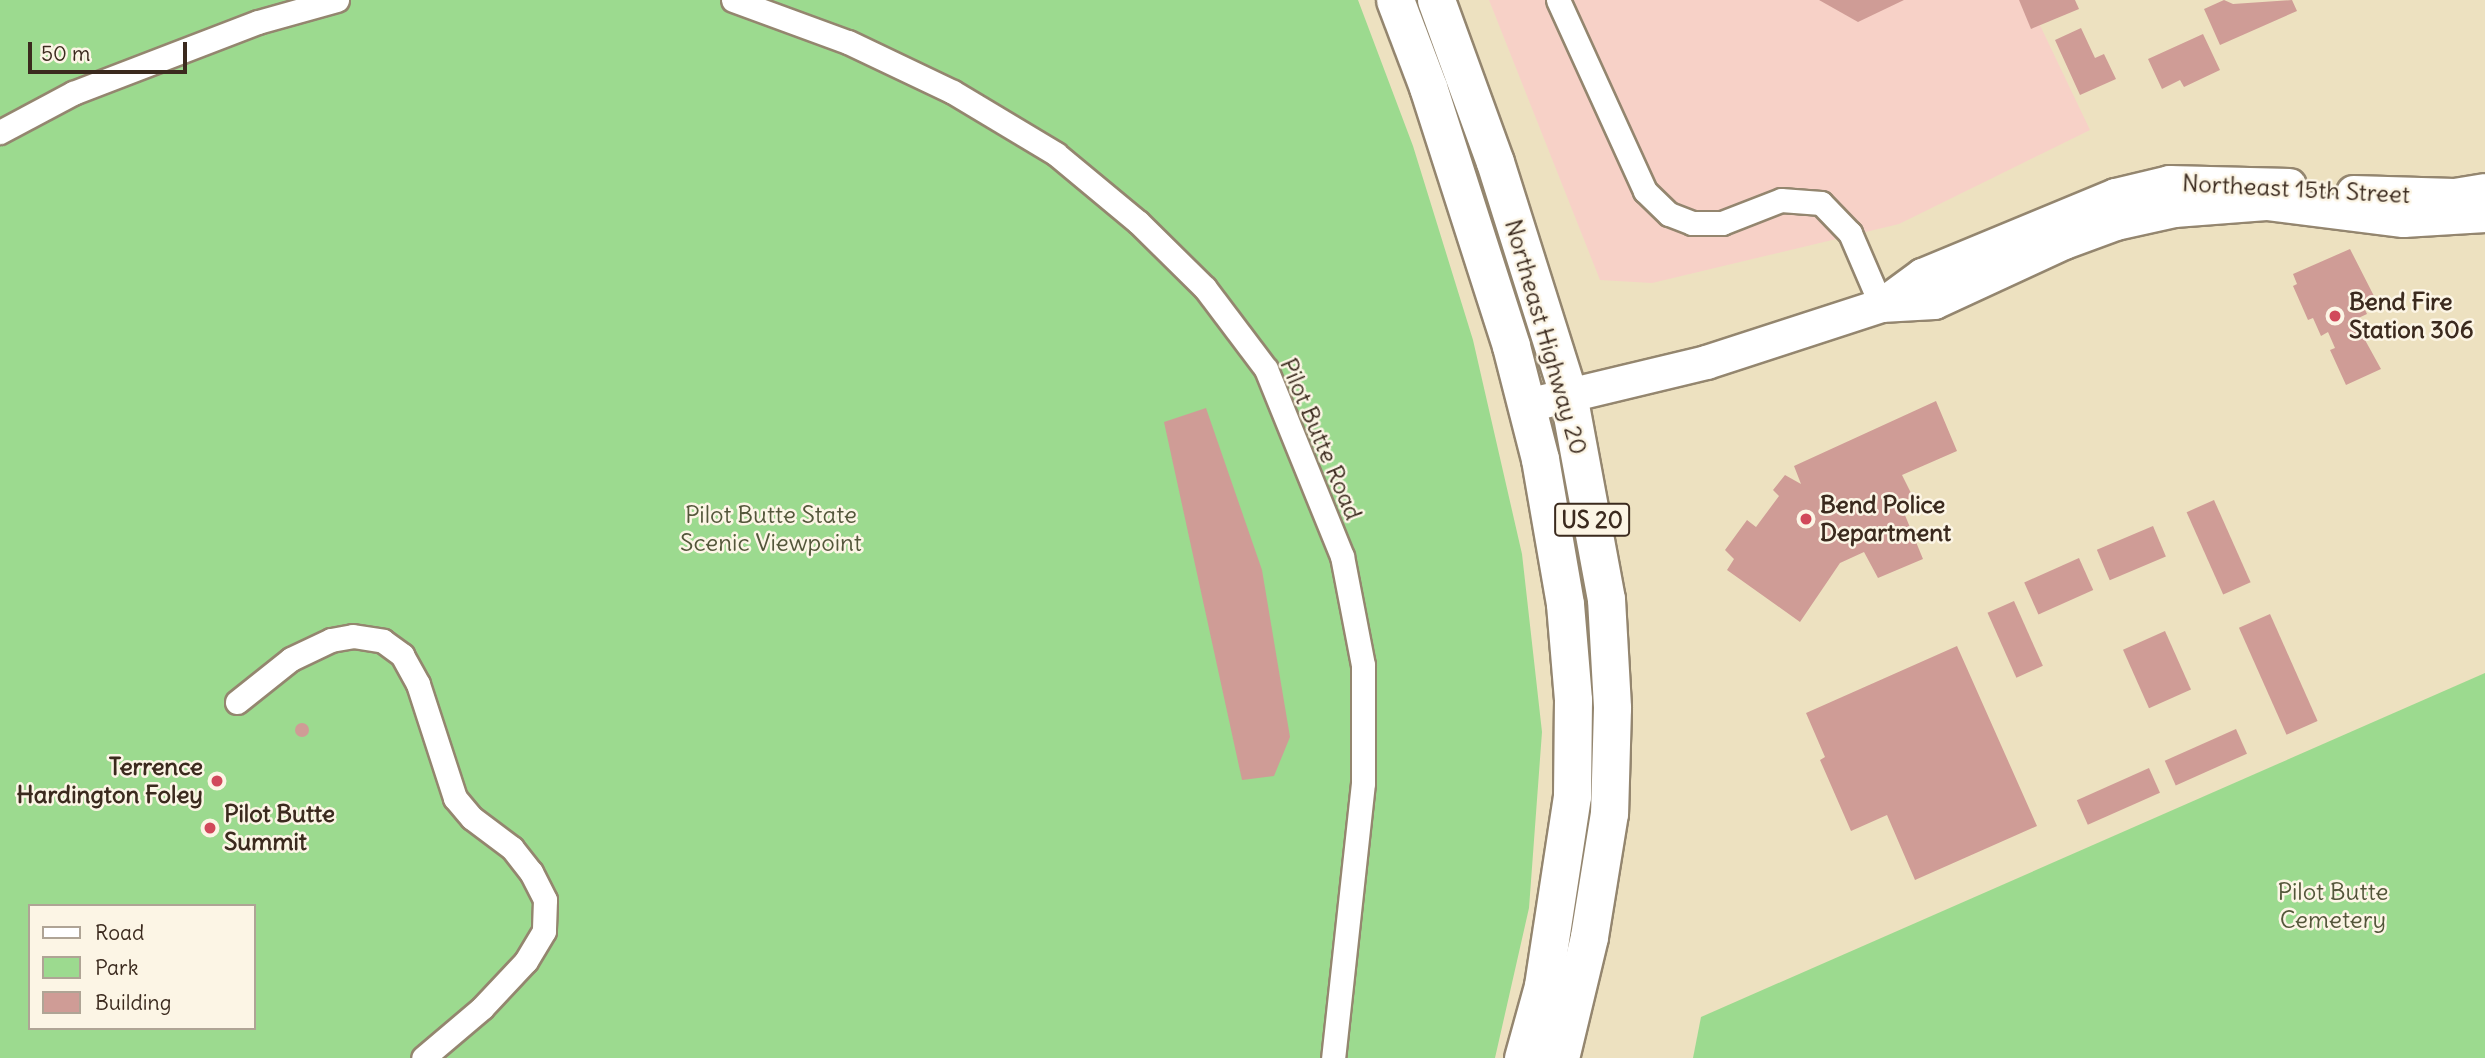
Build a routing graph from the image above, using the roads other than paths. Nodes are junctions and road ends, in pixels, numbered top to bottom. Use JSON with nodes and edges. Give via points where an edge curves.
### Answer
{"nodes":[{"id":1,"x":337,"y":0,"type":"edge"},
{"id":2,"x":733,"y":0,"type":"edge"},
{"id":3,"x":1395,"y":0,"type":"edge"},
{"id":4,"x":1436,"y":0,"type":"edge"},
{"id":5,"x":1558,"y":0,"type":"edge"},
{"id":6,"x":0,"y":132,"type":"edge"},
{"id":7,"x":2485,"y":190,"type":"edge"},
{"id":8,"x":2485,"y":215,"type":"edge"},
{"id":9,"x":1881,"y":305,"type":"junction"},
{"id":10,"x":1568,"y":394,"type":"junction"},
{"id":11,"x":1527,"y":405,"type":"junction"},
{"id":12,"x":237,"y":702,"type":"dead end"},
{"id":13,"x":424,"y":1058,"type":"edge"},
{"id":14,"x":1333,"y":1058,"type":"edge"},
{"id":15,"x":1523,"y":1058,"type":"edge"},
{"id":16,"x":1560,"y":1058,"type":"edge"}],
"edges":[{"from":1,"to":6,"type":"street","via":[[258,22],[74,93]]},
{"from":2,"to":14,"type":"street","name":"Pilot Butte Road","via":[[848,41],[953,92],[1056,154],[1138,222],[1205,288],[1266,369],[1342,556],[1363,664],[1363,783]]},
{"from":3,"to":11,"type":"main road","name":"Northeast Highway 20","number":"US 20","via":[[1428,87]]},
{"from":4,"to":10,"type":"main road","name":"Northeast Highway 20","number":"US 20","via":[[1495,162]]},
{"from":5,"to":9,"type":"street","via":[[1645,191],[1669,214],[1692,223],[1722,223],[1781,200],[1821,203],[1850,233]]},
{"from":7,"to":9,"type":"main road","name":"Northeast 15th Street","via":[[2384,196],[2268,182],[2158,184],[2115,195],[1922,275]]},
{"from":8,"to":9,"type":"main road","name":"Northeast 15th Street","via":[[2403,220],[2266,204],[2174,210],[2116,223],[2064,242],[1934,302]]},
{"from":9,"to":10,"type":"main road","name":"Northeast 15th Street","via":[[1706,362]]},
{"from":10,"to":11,"type":"main road","name":"Northeast 15th Street"},
{"from":10,"to":16,"type":"main road","name":"Northeast Highway 20","number":"US 20","via":[[1606,599],[1612,708],[1609,813],[1589,937]]},
{"from":11,"to":15,"type":"main road","name":"Northeast Highway 20","number":"US 20","via":[[1565,604],[1573,700],[1572,796],[1562,875],[1543,986]]},
{"from":12,"to":13,"type":"street","via":[[291,659],[331,640],[354,636],[383,641],[402,655],[418,684],[456,798],[472,818],[512,848],[531,872],[545,900],[544,931],[526,961],[482,1008]]}]}
